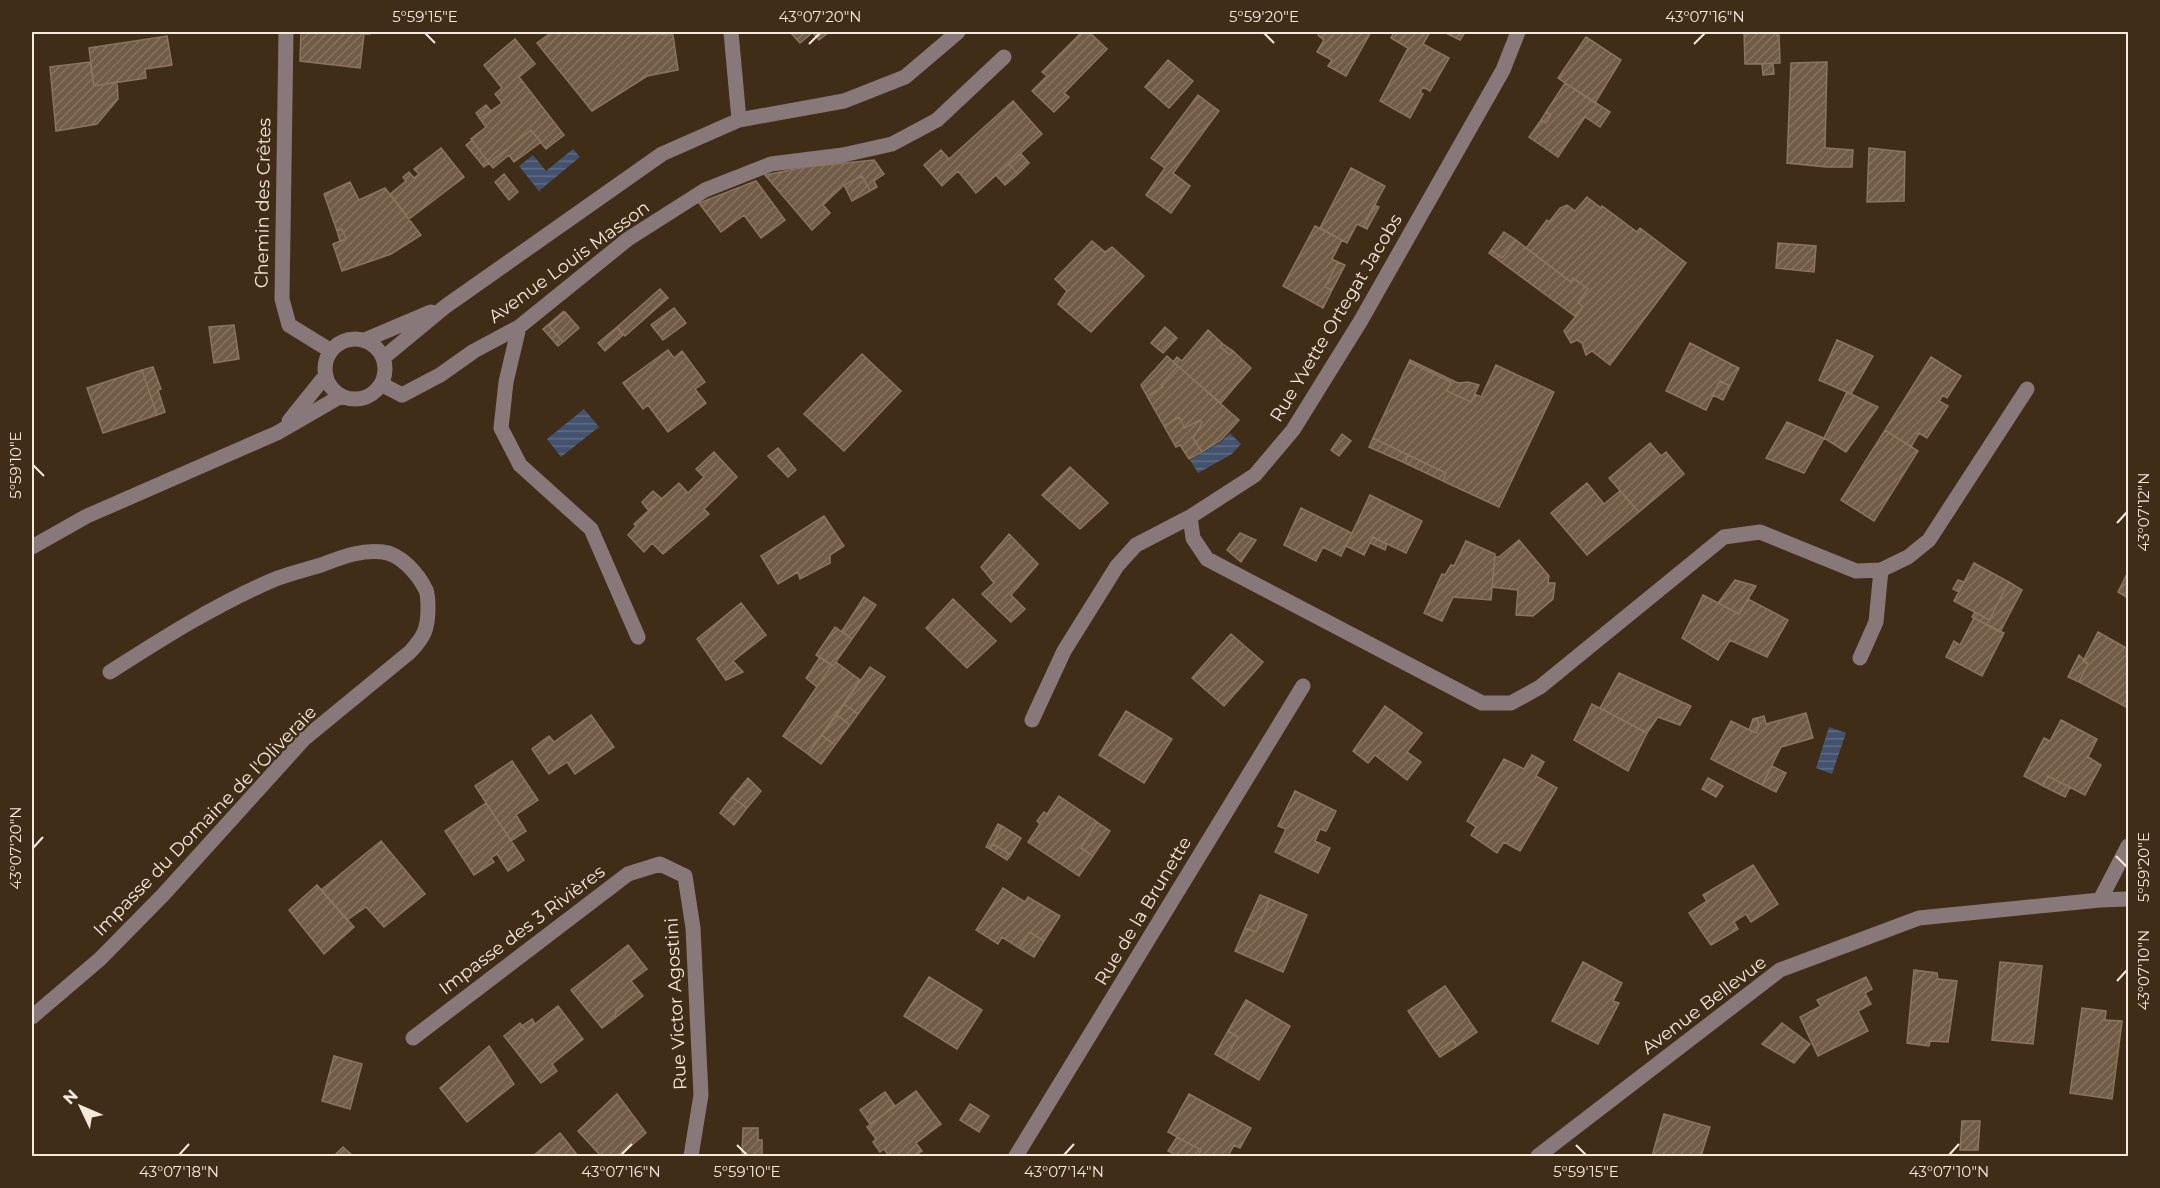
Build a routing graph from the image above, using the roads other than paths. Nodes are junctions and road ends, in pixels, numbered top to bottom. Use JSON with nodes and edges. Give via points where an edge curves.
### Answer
{"nodes":[{"id":1,"x":286,"y":32,"type":"edge"},
{"id":2,"x":731,"y":32,"type":"edge"},
{"id":3,"x":958,"y":32,"type":"edge"},
{"id":4,"x":1518,"y":32,"type":"edge"},
{"id":5,"x":1004,"y":57,"type":"dead end"},
{"id":6,"x":739,"y":120,"type":"junction"},
{"id":7,"x":446,"y":306,"type":"junction"},
{"id":8,"x":519,"y":327,"type":"junction"},
{"id":9,"x":365,"y":340,"type":"junction"},
{"id":10,"x":332,"y":351,"type":"junction"},
{"id":11,"x":383,"y":358,"type":"junction"},
{"id":12,"x":326,"y":375,"type":"junction"},
{"id":13,"x":381,"y":384,"type":"junction"},
{"id":14,"x":2027,"y":389,"type":"dead end"},
{"id":15,"x":341,"y":396,"type":"junction"},
{"id":16,"x":285,"y":426,"type":"junction"},
{"id":17,"x":1190,"y":517,"type":"junction"},
{"id":18,"x":32,"y":547,"type":"edge"},
{"id":19,"x":1881,"y":570,"type":"junction"},
{"id":20,"x":638,"y":637,"type":"dead end"},
{"id":21,"x":1860,"y":658,"type":"dead end"},
{"id":22,"x":110,"y":672,"type":"dead end"},
{"id":23,"x":1303,"y":686,"type":"dead end"},
{"id":24,"x":1032,"y":720,"type":"dead end"},
{"id":25,"x":2128,"y":846,"type":"edge"},
{"id":26,"x":660,"y":864,"type":"joint"},
{"id":27,"x":2100,"y":900,"type":"junction"},
{"id":28,"x":2128,"y":900,"type":"edge"},
{"id":29,"x":32,"y":1017,"type":"edge"},
{"id":30,"x":413,"y":1038,"type":"dead end"},
{"id":31,"x":691,"y":1156,"type":"edge"},
{"id":32,"x":1016,"y":1156,"type":"edge"},
{"id":33,"x":1538,"y":1156,"type":"edge"}],
"edges":[{"from":1,"to":10,"type":"street","name":"Chemin des Crêtes","via":[[282,299],[289,325]]},
{"from":2,"to":6,"type":"street"},
{"from":3,"to":6,"type":"street","name":"Avenue Louis Masson","via":[[905,77],[844,101]]},
{"from":4,"to":17,"type":"street","name":"Rue Yvette Ortegat Jacobs","via":[[1503,70],[1360,322],[1293,430],[1255,475]]},
{"from":5,"to":8,"type":"street","name":"Avenue Louis Masson","via":[[936,120],[892,144],[771,164],[705,190],[628,239]]},
{"from":6,"to":7,"type":"street","name":"Avenue Louis Masson","via":[[662,153]]},
{"from":7,"to":9,"type":"street","name":"Avenue Louis Masson"},
{"from":7,"to":11,"type":"street","name":"Avenue Louis Masson"},
{"from":8,"to":13,"type":"street","name":"Avenue Louis Masson","via":[[402,395]]},
{"from":8,"to":20,"type":"street","via":[[506,382],[501,428],[520,465],[591,529]]},
{"from":9,"to":10,"type":"street","via":[[346,340]]},
{"from":9,"to":11,"type":"street"},
{"from":10,"to":12,"type":"street","via":[[326,362]]},
{"from":11,"to":13,"type":"street","via":[[386,366]]},
{"from":12,"to":15,"type":"street","via":[[328,384]]},
{"from":12,"to":16,"type":"street"},
{"from":13,"to":15,"type":"street","via":[[368,397]]},
{"from":14,"to":19,"type":"street","via":[[1929,540],[1908,557]]},
{"from":15,"to":16,"type":"street"},
{"from":16,"to":18,"type":"street","via":[[87,516]]},
{"from":17,"to":19,"type":"street","via":[[1193,538],[1207,559],[1482,703],[1511,703],[1540,687],[1724,537],[1760,532],[1856,571]]},
{"from":17,"to":24,"type":"street","name":"Rue Yvette Ortegat Jacobs","via":[[1136,545],[1117,566],[1064,651]]},
{"from":19,"to":21,"type":"street","via":[[1876,622]]},
{"from":22,"to":29,"type":"street","name":"Impasse du Domaine de l'Oliveraie","via":[[230,600],[347,556],[385,552],[412,570],[428,593],[428,626],[410,652],[304,739],[163,896]]},
{"from":23,"to":32,"type":"street","name":"Rue de la Brunette"},
{"from":25,"to":27,"type":"street"},
{"from":26,"to":30,"type":"street","name":"Impasse des 3 Rivières","via":[[628,874]]},
{"from":26,"to":31,"type":"street","name":"Rue Victor Agostini","via":[[685,876],[693,928],[701,1095]]},
{"from":27,"to":28,"type":"street","name":"Avenue Bellevue"},
{"from":27,"to":33,"type":"street","name":"Avenue Bellevue","via":[[1919,918],[1780,970]]}]}
